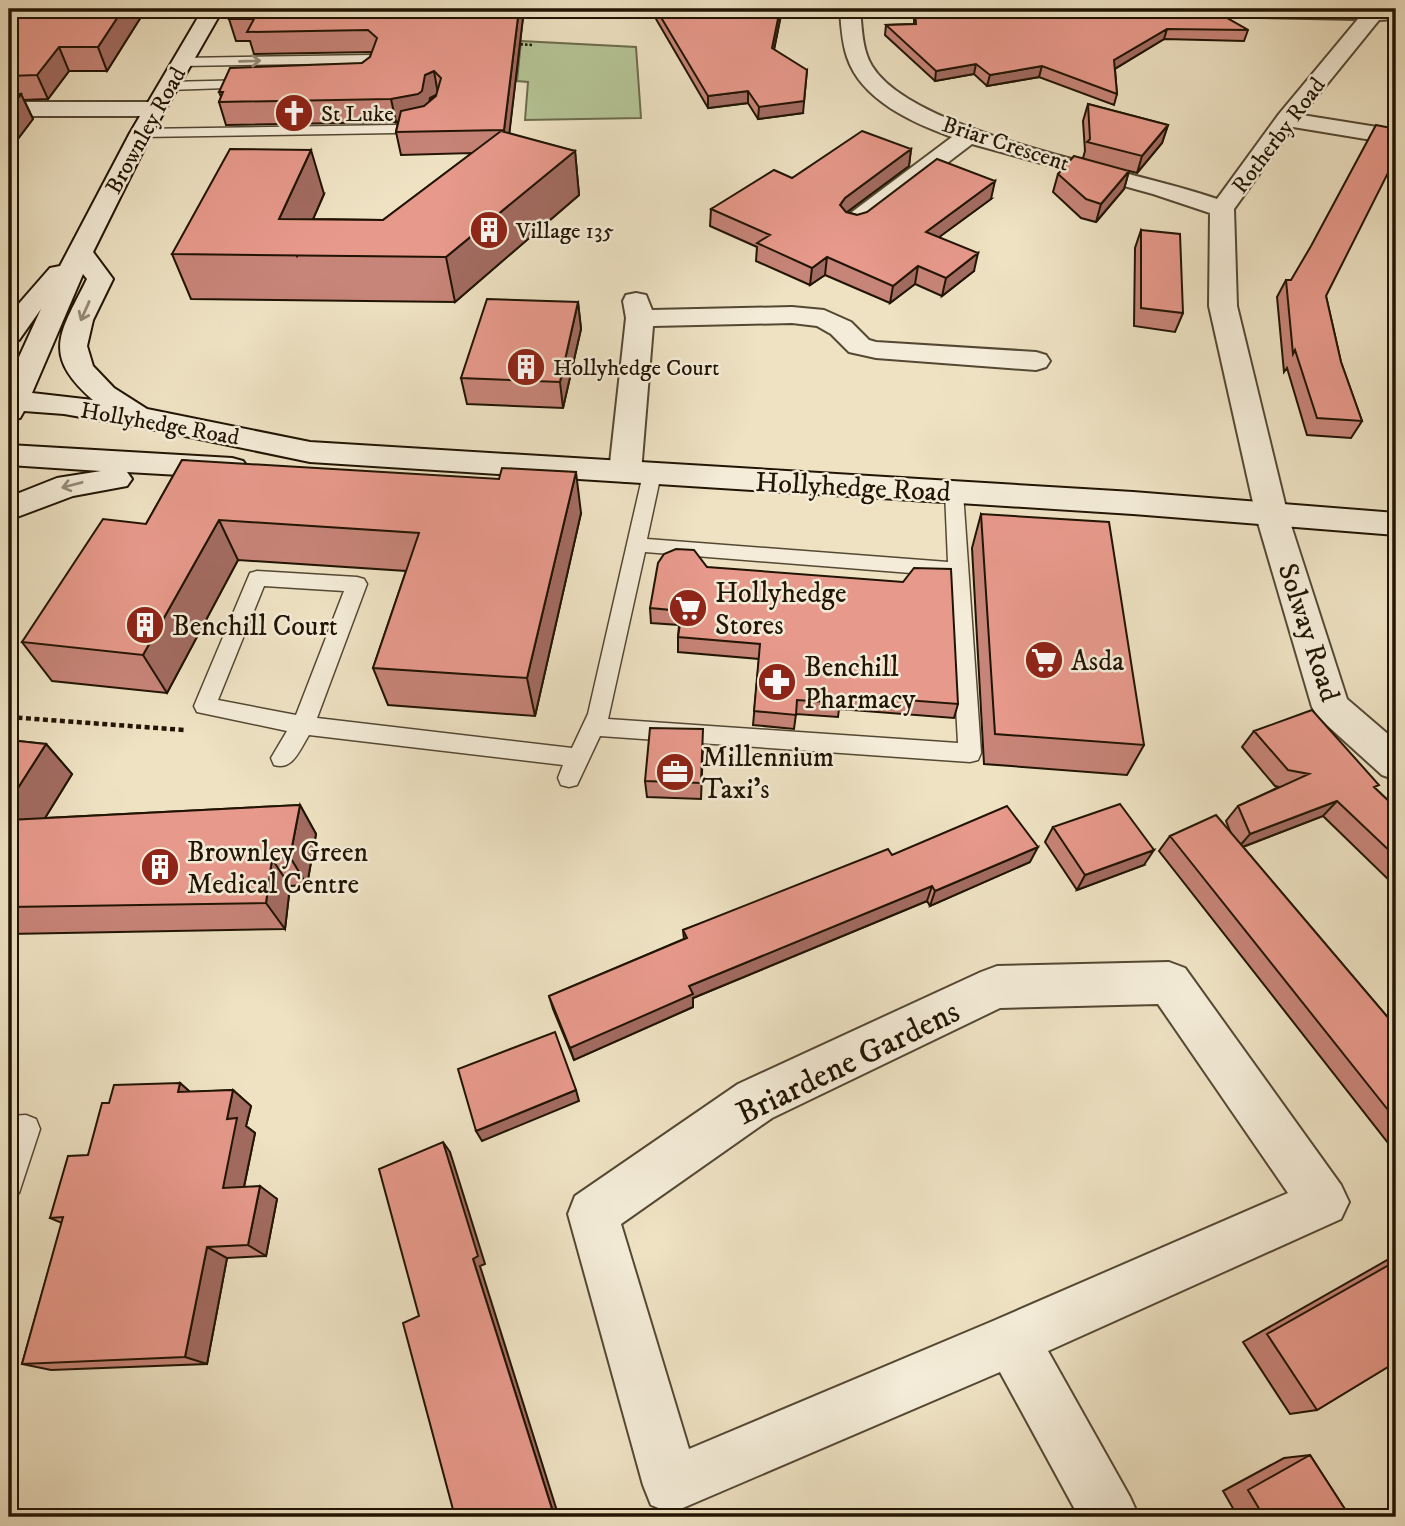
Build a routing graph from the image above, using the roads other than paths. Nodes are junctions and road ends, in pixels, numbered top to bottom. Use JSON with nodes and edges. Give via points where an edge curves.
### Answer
{"nodes":[{"id":1,"x":213,"y":9,"type":"edge"},
{"id":2,"x":850,"y":9,"type":"edge"},
{"id":3,"x":1163,"y":9,"type":"edge"},
{"id":4,"x":1385,"y":14,"type":"edge"},
{"id":5,"x":182,"y":62,"type":"junction"},
{"id":6,"x":343,"y":82,"type":"edge"},
{"id":7,"x":266,"y":84,"type":"edge"},
{"id":8,"x":168,"y":86,"type":"junction"},
{"id":9,"x":9,"y":109,"type":"edge"},
{"id":10,"x":155,"y":109,"type":"junction"},
{"id":11,"x":435,"y":117,"type":"edge"},
{"id":12,"x":1287,"y":119,"type":"junction"},
{"id":13,"x":141,"y":133,"type":"junction"},
{"id":14,"x":967,"y":136,"type":"junction"},
{"id":15,"x":1396,"y":137,"type":"edge"},
{"id":16,"x":1222,"y":209,"type":"junction"},
{"id":17,"x":854,"y":222,"type":"edge"},
{"id":18,"x":80,"y":252,"type":"junction"},
{"id":19,"x":9,"y":334,"type":"edge"},
{"id":20,"x":1036,"y":361,"type":"dead end"},
{"id":21,"x":10,"y":410,"type":"edge"},
{"id":22,"x":156,"y":419,"type":"junction"},
{"id":23,"x":310,"y":452,"type":"junction"},
{"id":24,"x":9,"y":455,"type":"edge"},
{"id":25,"x":276,"y":458,"type":"junction"},
{"id":26,"x":236,"y":468,"type":"junction"},
{"id":27,"x":638,"y":473,"type":"junction"},
{"id":28,"x":954,"y":492,"type":"junction"},
{"id":29,"x":9,"y":509,"type":"edge"},
{"id":30,"x":1272,"y":516,"type":"junction"},
{"id":31,"x":1396,"y":524,"type":"edge"},
{"id":32,"x":638,"y":545,"type":"junction"},
{"id":33,"x":960,"y":570,"type":"junction"},
{"id":34,"x":303,"y":724,"type":"junction"},
{"id":35,"x":593,"y":727,"type":"junction"},
{"id":36,"x":282,"y":758,"type":"dead end"},
{"id":37,"x":1396,"y":764,"type":"edge"},
{"id":38,"x":9,"y":1130,"type":"edge"},
{"id":39,"x":9,"y":1183,"type":"edge"},
{"id":40,"x":1012,"y":1340,"type":"junction"},
{"id":41,"x":1110,"y":1517,"type":"edge"}],
"edges":[{"from":1,"to":5,"type":"street","name":"Brownley Road"},
{"from":2,"to":14,"type":"street","name":"Briar Crescent","via":[[855,50],[863,70],[879,88],[913,111]]},
{"from":3,"to":4,"type":"street"},
{"from":4,"to":12,"type":"street","name":"Rotherby Road"},
{"from":5,"to":6,"type":"lane","one_way":true,"via":[[373,59],[367,79]]},
{"from":5,"to":8,"type":"street","name":"Brownley Road"},
{"from":7,"to":8,"type":"lane"},
{"from":8,"to":10,"type":"street","name":"Brownley Road"},
{"from":9,"to":10,"type":"street"},
{"from":10,"to":13,"type":"street","name":"Brownley Road"},
{"from":11,"to":13,"type":"lane","via":[[395,129]]},
{"from":12,"to":15,"type":"street"},
{"from":12,"to":16,"type":"street","name":"Rotherby Road"},
{"from":13,"to":18,"type":"street","name":"Brownley Road"},
{"from":14,"to":16,"type":"street","name":"Briar Crescent"},
{"from":14,"to":17,"type":"street"},
{"from":16,"to":30,"type":"street","name":"Rotherby Road","via":[[1223,306]]},
{"from":18,"to":19,"type":"street","name":"Brownley Road"},
{"from":18,"to":21,"type":"street","name":"Brownley Road"},
{"from":18,"to":22,"type":"street","one_way":true,"via":[[100,279],[75,334],[73,354],[98,393]]},
{"from":20,"to":27,"type":"street","via":[[876,350],[859,346],[824,318],[638,310]]},
{"from":21,"to":22,"type":"street","name":"Hollyhedge Road","via":[[64,405]]},
{"from":21,"to":25,"type":"street"},
{"from":22,"to":23,"type":"street","name":"Hollyhedge Road"},
{"from":23,"to":25,"type":"street","name":"Hollyhedge Road"},
{"from":23,"to":27,"type":"street","name":"Hollyhedge Road"},
{"from":24,"to":26,"type":"street","name":"Hollyhedge Road"},
{"from":25,"to":26,"type":"street","name":"Hollyhedge Road"},
{"from":26,"to":29,"type":"street","one_way":true,"via":[[182,480],[93,480]]},
{"from":27,"to":28,"type":"street","name":"Hollyhedge Road"},
{"from":27,"to":32,"type":"lane"},
{"from":28,"to":30,"type":"street","name":"Hollyhedge Road"},
{"from":28,"to":33,"type":"lane"},
{"from":30,"to":31,"type":"street","name":"Hollyhedge Road"},
{"from":30,"to":37,"type":"street","name":"Solway Road","via":[[1331,707]]},
{"from":32,"to":33,"type":"lane"},
{"from":32,"to":35,"type":"lane"},
{"from":33,"to":35,"type":"lane","via":[[970,753]]},
{"from":34,"to":34,"type":"lane","via":[[205,706],[257,578],[357,584]]},
{"from":34,"to":35,"type":"lane","via":[[573,768]]},
{"from":34,"to":36,"type":"lane"},
{"from":38,"to":39,"type":"lane","via":[[26,1129]]},
{"from":40,"to":40,"type":"street","name":"Briardene Gardens","via":[[671,1485],[593,1214],[755,1101],[997,987],[1169,983],[1324,1202]]},
{"from":40,"to":41,"type":"street"}]}
